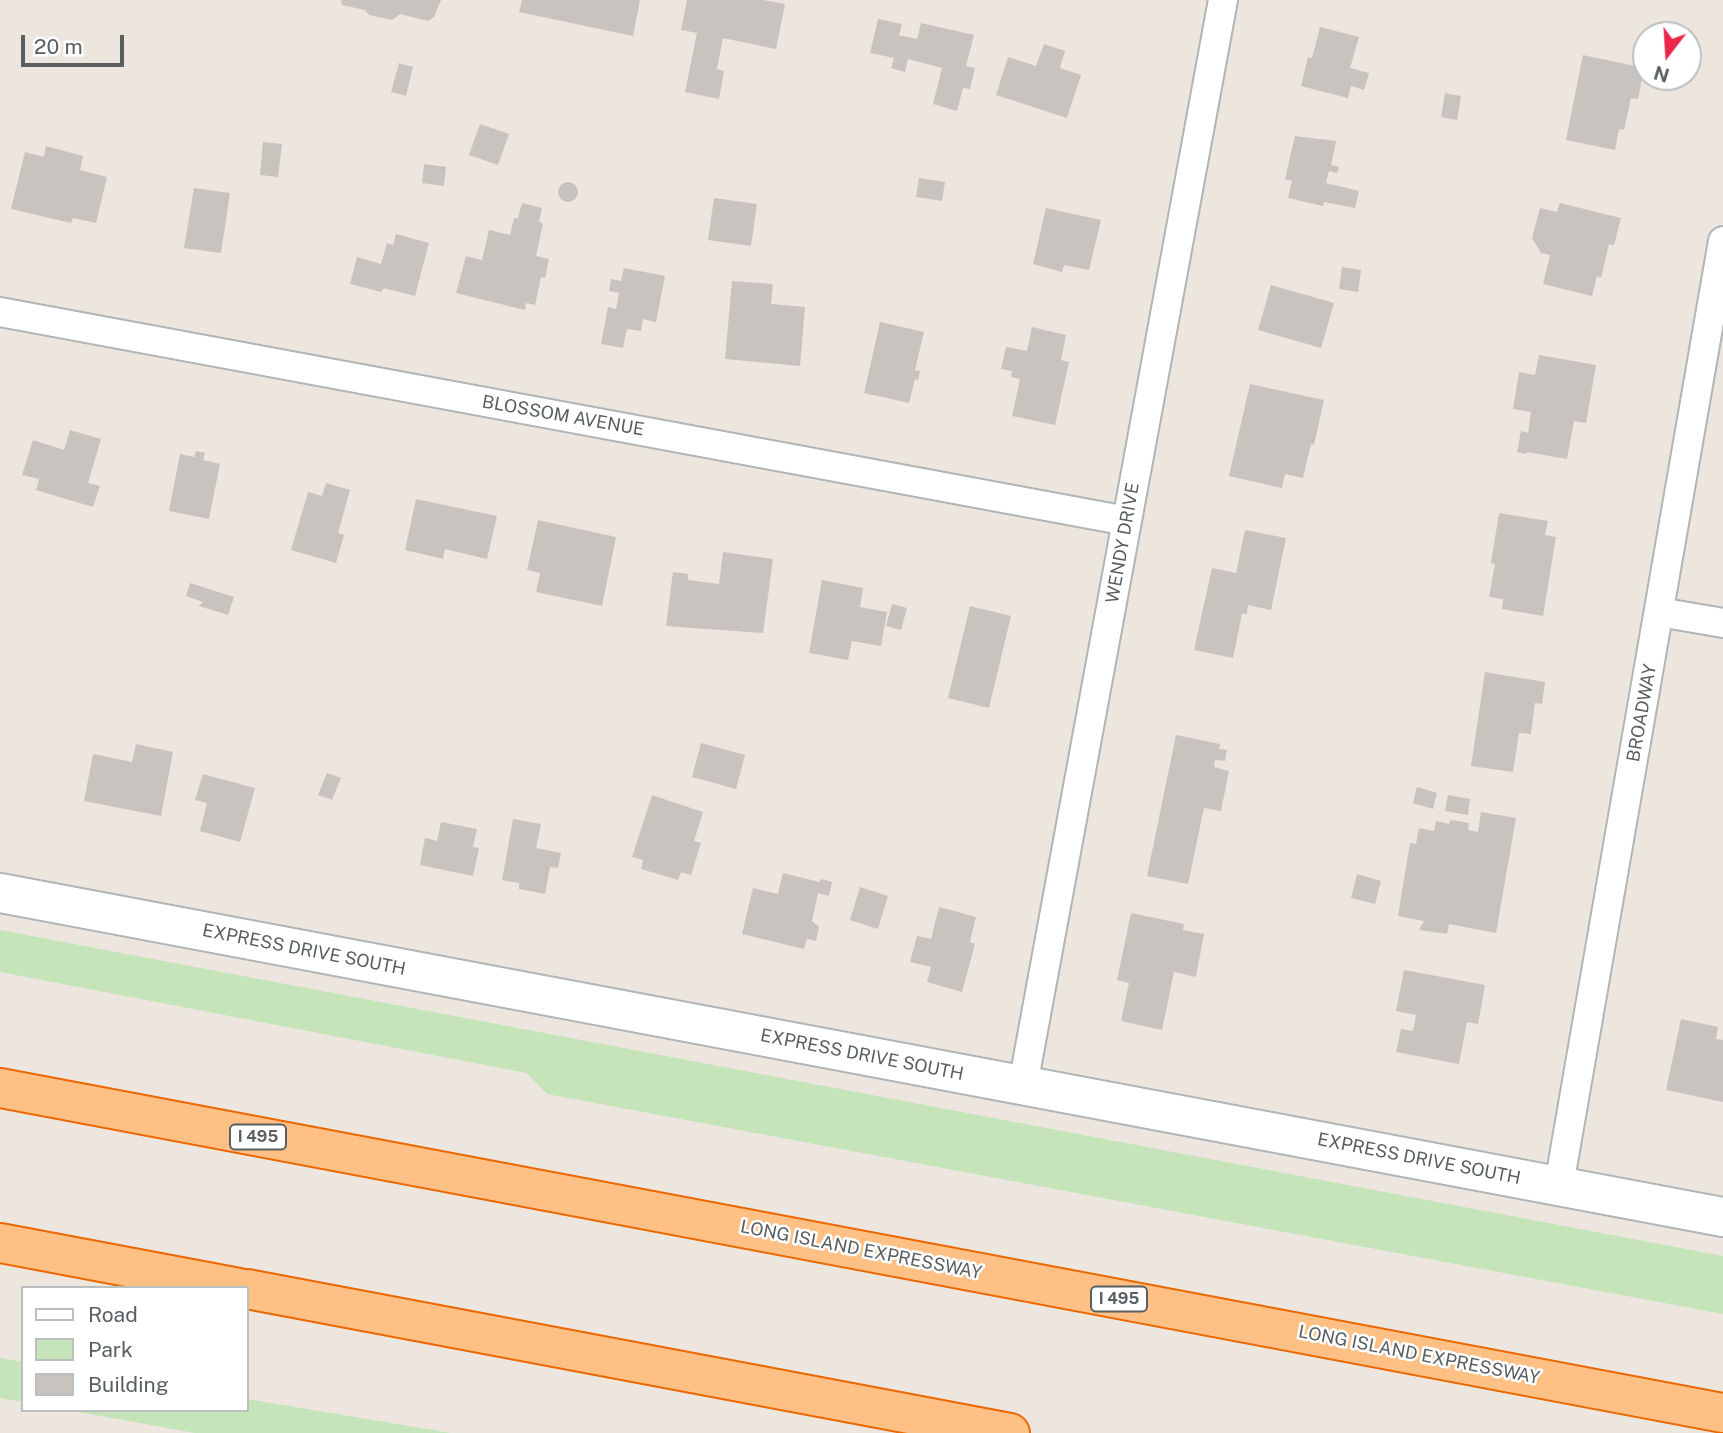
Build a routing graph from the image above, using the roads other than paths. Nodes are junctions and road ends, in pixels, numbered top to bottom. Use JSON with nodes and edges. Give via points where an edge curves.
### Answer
{"nodes":[{"id":1,"x":1223,"y":0,"type":"edge"},
{"id":2,"x":1723,"y":241,"type":"edge"},
{"id":3,"x":0,"y":312,"type":"edge"},
{"id":4,"x":1127,"y":521,"type":"junction"},
{"id":5,"x":1660,"y":612,"type":"junction"},
{"id":6,"x":1723,"y":623,"type":"edge"},
{"id":7,"x":0,"y":892,"type":"edge"},
{"id":8,"x":1023,"y":1085,"type":"junction"},
{"id":9,"x":0,"y":1088,"type":"edge"},
{"id":10,"x":1559,"y":1185,"type":"junction"},
{"id":11,"x":1723,"y":1217,"type":"edge"},
{"id":12,"x":0,"y":1243,"type":"edge"},
{"id":13,"x":228,"y":1286,"type":"edge"},
{"id":14,"x":248,"y":1289,"type":"edge"},
{"id":15,"x":1723,"y":1413,"type":"edge"},
{"id":16,"x":1010,"y":1433,"type":"edge"}],
"edges":[{"from":1,"to":4,"type":"street","name":"WENDY DRIVE"},
{"from":2,"to":5,"type":"street","name":"BROADWAY"},
{"from":3,"to":4,"type":"street","name":"BLOSSOM AVENUE"},
{"from":4,"to":8,"type":"street","name":"WENDY DRIVE"},
{"from":5,"to":6,"type":"street"},
{"from":5,"to":10,"type":"street","name":"BROADWAY"},
{"from":7,"to":8,"type":"main road","name":"EXPRESS DRIVE SOUTH"},
{"from":8,"to":10,"type":"main road","name":"EXPRESS DRIVE SOUTH"},
{"from":9,"to":15,"type":"highway","name":"LONG ISLAND EXPRESSWAY","number":"I 495"},
{"from":10,"to":11,"type":"main road","name":"EXPRESS DRIVE SOUTH"},
{"from":12,"to":13,"type":"highway"},
{"from":14,"to":16,"type":"highway"}]}
